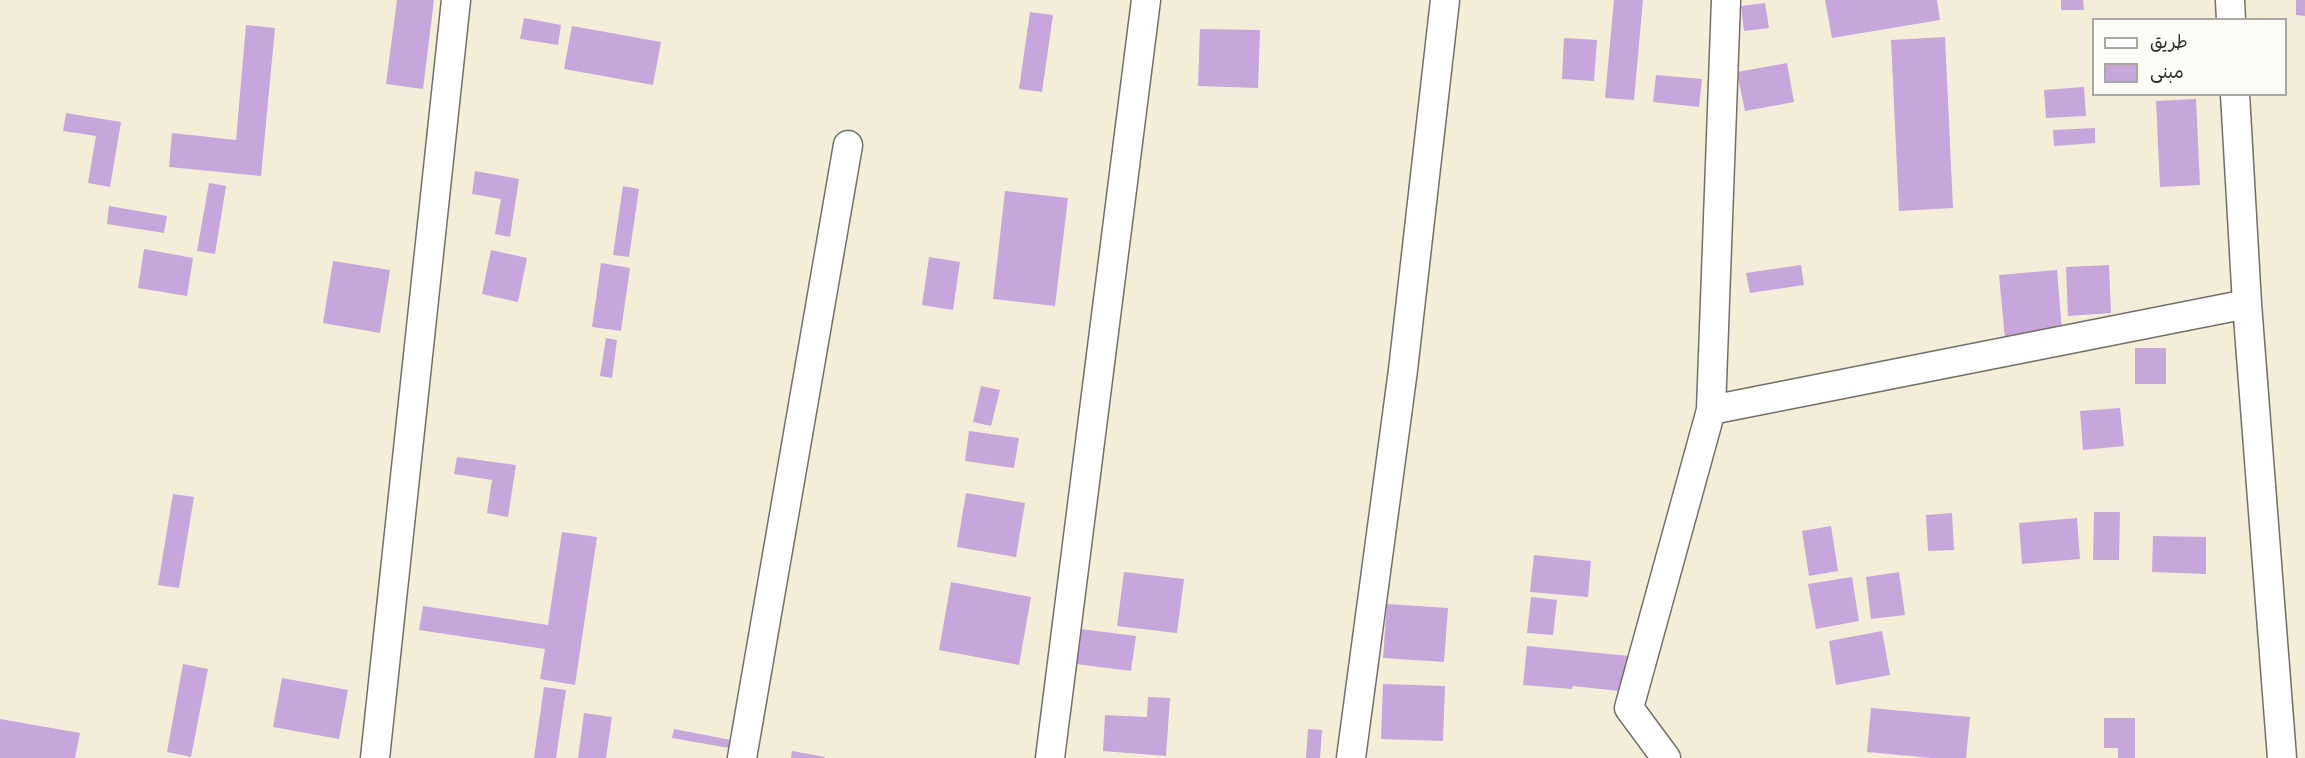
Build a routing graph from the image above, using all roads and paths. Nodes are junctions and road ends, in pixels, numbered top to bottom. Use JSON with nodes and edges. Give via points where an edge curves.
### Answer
{"nodes":[{"id":1,"x":456,"y":0,"type":"edge"},
{"id":2,"x":1146,"y":0,"type":"edge"},
{"id":3,"x":1445,"y":0,"type":"edge"},
{"id":4,"x":1726,"y":0,"type":"edge"},
{"id":5,"x":2230,"y":0,"type":"edge"},
{"id":6,"x":2231,"y":18,"type":"edge"},
{"id":7,"x":2235,"y":96,"type":"edge"},
{"id":8,"x":848,"y":145,"type":"dead end"},
{"id":9,"x":2247,"y":304,"type":"junction"},
{"id":10,"x":1711,"y":410,"type":"junction"},
{"id":11,"x":375,"y":758,"type":"edge"},
{"id":12,"x":742,"y":758,"type":"edge"},
{"id":13,"x":1050,"y":758,"type":"edge"},
{"id":14,"x":1351,"y":758,"type":"edge"},
{"id":15,"x":1666,"y":758,"type":"edge"},
{"id":16,"x":2282,"y":758,"type":"edge"}],
"edges":[{"from":1,"to":11,"type":"street"},
{"from":2,"to":13,"type":"street"},
{"from":3,"to":14,"type":"street","via":[[1403,370]]},
{"from":4,"to":10,"type":"street"},
{"from":5,"to":6,"type":"street"},
{"from":7,"to":9,"type":"street"},
{"from":8,"to":12,"type":"street"},
{"from":9,"to":10,"type":"street"},
{"from":9,"to":16,"type":"street"},
{"from":10,"to":15,"type":"street","via":[[1629,708]]}]}
